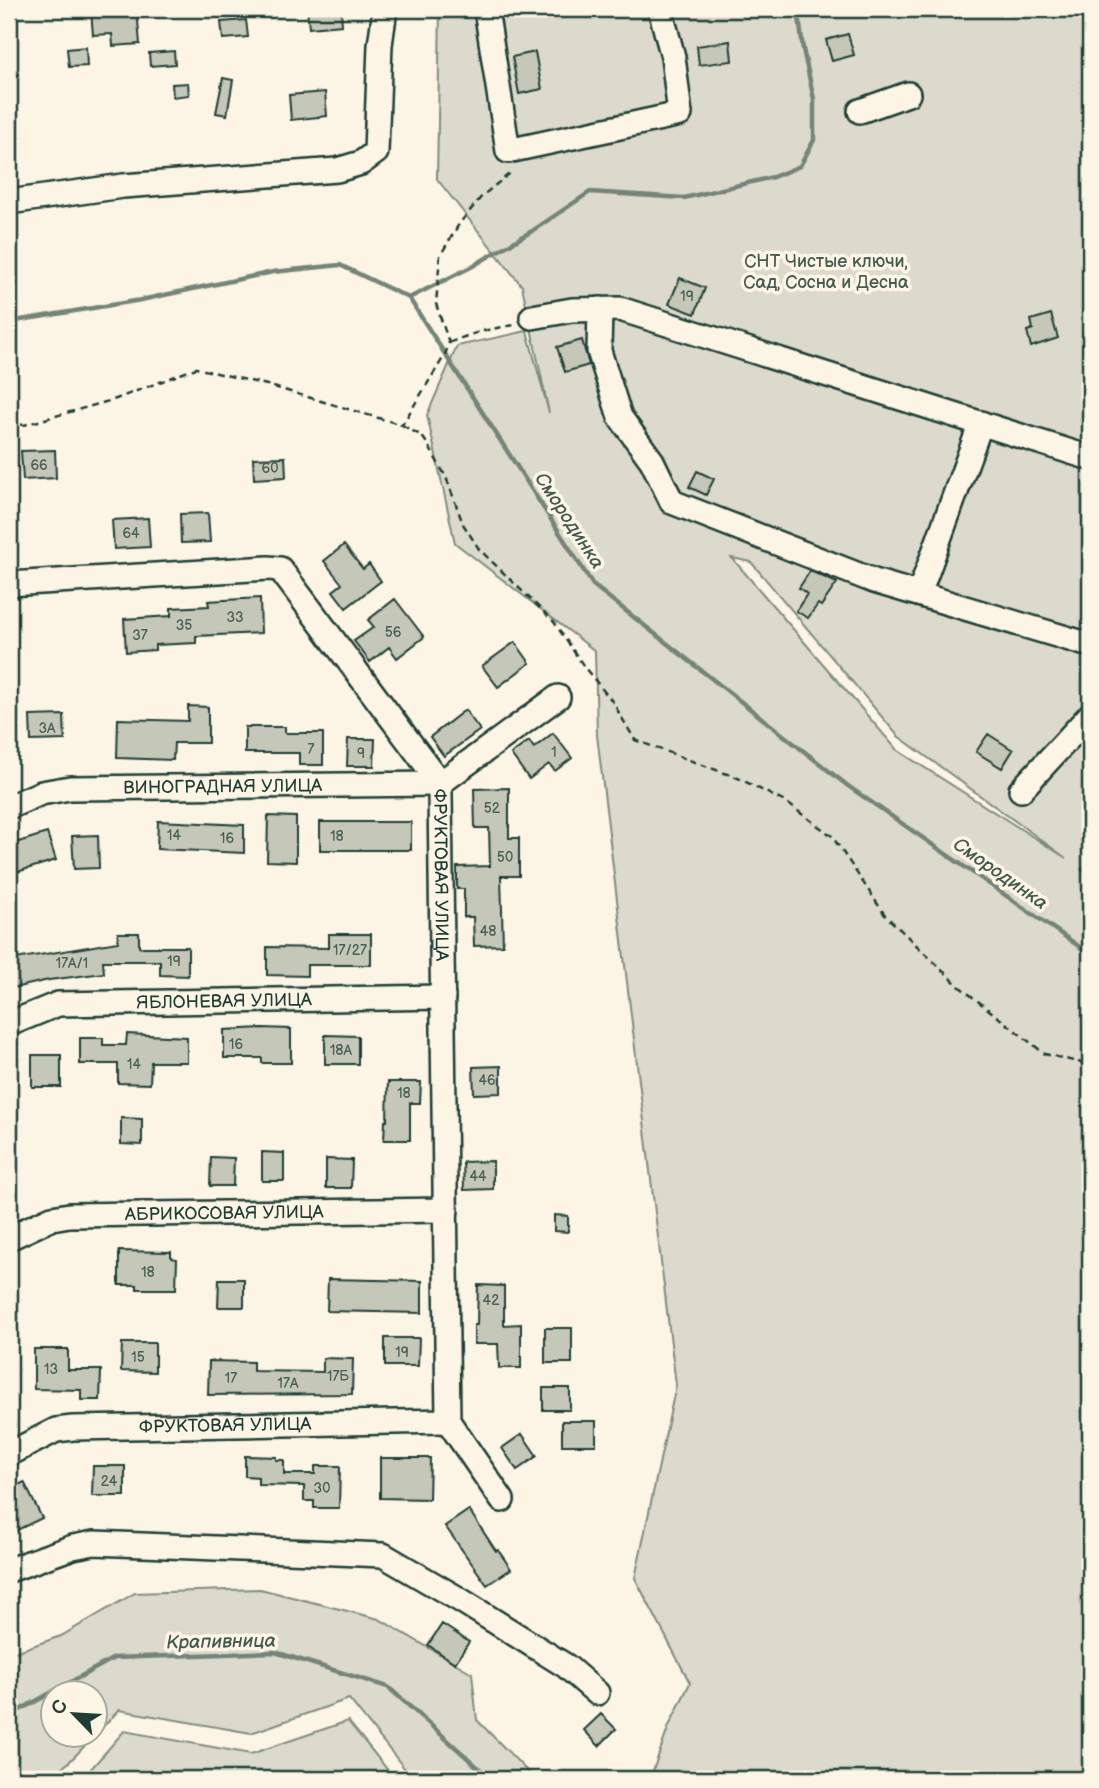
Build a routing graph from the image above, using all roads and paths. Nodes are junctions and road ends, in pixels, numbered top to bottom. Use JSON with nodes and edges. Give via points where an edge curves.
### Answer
{"nodes":[{"id":1,"x":385,"y":9,"type":"edge"},
{"id":2,"x":486,"y":9,"type":"edge"},
{"id":3,"x":660,"y":9,"type":"edge"},
{"id":4,"x":908,"y":94,"type":"dead end"},
{"id":5,"x":860,"y":111,"type":"dead end"},
{"id":6,"x":508,"y":151,"type":"junction"},
{"id":7,"x":9,"y":202,"type":"edge"},
{"id":8,"x":600,"y":309,"type":"junction"},
{"id":9,"x":532,"y":317,"type":"joint"},
{"id":10,"x":449,"y":344,"type":"junction"},
{"id":11,"x":9,"y":423,"type":"edge"},
{"id":12,"x":981,"y":423,"type":"junction"},
{"id":13,"x":402,"y":425,"type":"junction"},
{"id":14,"x":1090,"y":458,"type":"edge"},
{"id":15,"x":9,"y":584,"type":"edge"},
{"id":16,"x":919,"y":594,"type":"junction"},
{"id":17,"x":1090,"y":642,"type":"edge"},
{"id":18,"x":558,"y":697,"type":"dead end"},
{"id":19,"x":1090,"y":715,"type":"edge"},
{"id":20,"x":439,"y":784,"type":"junction"},
{"id":21,"x":1021,"y":790,"type":"dead end"},
{"id":22,"x":9,"y":807,"type":"edge"},
{"id":23,"x":443,"y":997,"type":"junction"},
{"id":24,"x":9,"y":1024,"type":"edge"},
{"id":25,"x":1090,"y":1065,"type":"edge"},
{"id":26,"x":446,"y":1210,"type":"junction"},
{"id":27,"x":9,"y":1238,"type":"edge"},
{"id":28,"x":448,"y":1421,"type":"junction"},
{"id":29,"x":9,"y":1454,"type":"edge"},
{"id":30,"x":502,"y":1500,"type":"dead end"},
{"id":31,"x":9,"y":1570,"type":"edge"},
{"id":32,"x":597,"y":1693,"type":"dead end"}],
"edges":[{"from":1,"to":7,"type":"street","via":[[376,152],[361,163],[337,170],[123,186]]},
{"from":2,"to":6,"type":"street"},
{"from":3,"to":6,"type":"street","via":[[673,57],[680,114]]},
{"from":4,"to":5,"type":"street"},
{"from":6,"to":10,"type":"path","via":[[509,174],[482,196],[440,256],[436,304]]},
{"from":8,"to":9,"type":"street"},
{"from":8,"to":12,"type":"street","via":[[620,309]]},
{"from":8,"to":16,"type":"street","via":[[599,351],[620,417],[652,461],[672,502],[874,581]]},
{"from":9,"to":10,"type":"path"},
{"from":10,"to":13,"type":"path"},
{"from":11,"to":13,"type":"path","via":[[24,425],[116,399],[196,368]]},
{"from":12,"to":14,"type":"street"},
{"from":12,"to":16,"type":"street"},
{"from":13,"to":25,"type":"path","via":[[428,445],[479,549],[554,622],[635,740],[737,778],[796,810],[832,836],[885,915],[960,987],[1045,1054]]},
{"from":15,"to":20,"type":"street","name":"ФРУКТОВАЯ УЛИЦА","via":[[280,569]]},
{"from":16,"to":17,"type":"street"},
{"from":18,"to":20,"type":"street"},
{"from":19,"to":21,"type":"street"},
{"from":20,"to":22,"type":"street","name":"ВИНОГРАДНАЯ УЛИЦА","via":[[70,788],[41,793]]},
{"from":20,"to":23,"type":"street","name":"ФРУКТОВАЯ УЛИЦА"},
{"from":23,"to":24,"type":"street","name":"ЯБЛОНЕВАЯ УЛИЦА","via":[[58,1004]]},
{"from":23,"to":26,"type":"street","name":"ФРУКТОВАЯ УЛИЦА"},
{"from":26,"to":27,"type":"street","name":"АБРИКОСОВАЯ УЛИЦА","via":[[60,1215]]},
{"from":26,"to":28,"type":"street","name":"ФРУКТОВАЯ УЛИЦА"},
{"from":28,"to":29,"type":"street","name":"ФРУКТОВАЯ УЛИЦА","via":[[73,1428],[56,1430]]},
{"from":28,"to":30,"type":"street"},
{"from":31,"to":32,"type":"street","via":[[94,1543],[383,1555],[565,1666]]}]}
